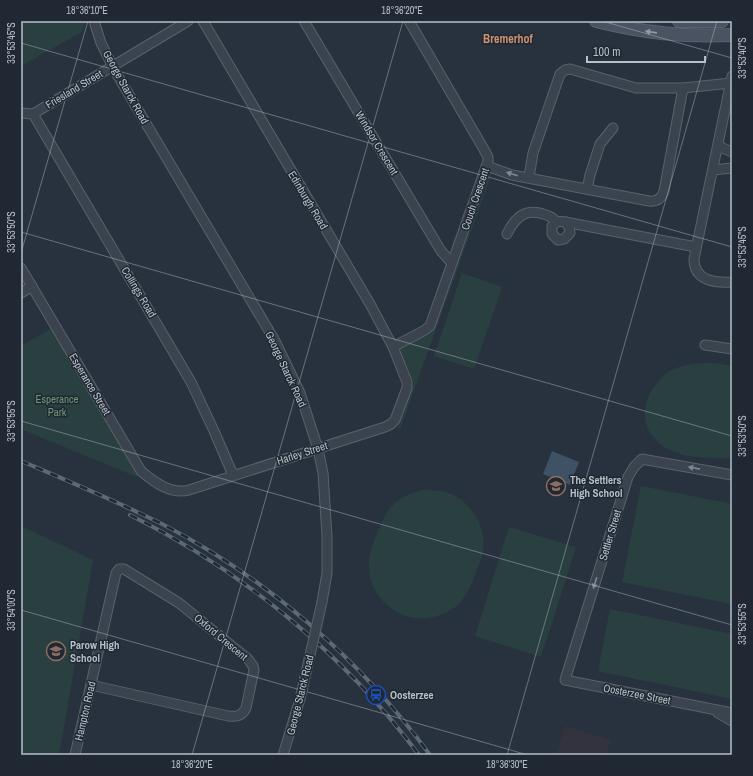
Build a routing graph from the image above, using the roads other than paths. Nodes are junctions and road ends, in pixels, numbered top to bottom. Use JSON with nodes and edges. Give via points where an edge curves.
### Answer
{"nodes":[{"id":1,"x":94,"y":21,"type":"edge"},
{"id":2,"x":188,"y":21,"type":"edge"},
{"id":3,"x":203,"y":21,"type":"edge"},
{"id":4,"x":304,"y":21,"type":"edge"},
{"id":5,"x":409,"y":21,"type":"edge"},
{"id":6,"x":596,"y":21,"type":"edge"},
{"id":7,"x":679,"y":21,"type":"edge"},
{"id":8,"x":722,"y":21,"type":"edge"},
{"id":9,"x":732,"y":35,"type":"edge"},
{"id":10,"x":112,"y":65,"type":"junction"},
{"id":11,"x":731,"y":79,"type":"edge"},
{"id":12,"x":683,"y":88,"type":"junction"},
{"id":13,"x":21,"y":113,"type":"edge"},
{"id":14,"x":33,"y":114,"type":"junction"},
{"id":15,"x":613,"y":128,"type":"dead end"},
{"id":16,"x":718,"y":146,"type":"junction"},
{"id":17,"x":732,"y":152,"type":"edge"},
{"id":18,"x":487,"y":166,"type":"junction"},
{"id":19,"x":732,"y":168,"type":"edge"},
{"id":20,"x":713,"y":170,"type":"junction"},
{"id":21,"x":529,"y":177,"type":"junction"},
{"id":22,"x":588,"y":189,"type":"junction"},
{"id":23,"x":507,"y":234,"type":"dead end"},
{"id":24,"x":696,"y":248,"type":"junction"},
{"id":25,"x":452,"y":263,"type":"junction"},
{"id":26,"x":21,"y":268,"type":"edge"},
{"id":27,"x":732,"y":282,"type":"edge"},
{"id":28,"x":32,"y":286,"type":"junction"},
{"id":29,"x":21,"y":293,"type":"edge"},
{"id":30,"x":705,"y":345,"type":"dead end"},
{"id":31,"x":393,"y":347,"type":"junction"},
{"id":32,"x":732,"y":349,"type":"edge"},
{"id":33,"x":407,"y":382,"type":"joint"},
{"id":34,"x":318,"y":449,"type":"junction"},
{"id":35,"x":732,"y":475,"type":"edge"},
{"id":36,"x":233,"y":476,"type":"junction"},
{"id":37,"x":170,"y":490,"type":"joint"},
{"id":38,"x":116,"y":573,"type":"joint"},
{"id":39,"x":565,"y":680,"type":"joint"},
{"id":40,"x":91,"y":685,"type":"junction"},
{"id":41,"x":709,"y":708,"type":"junction"},
{"id":42,"x":732,"y":713,"type":"edge"},
{"id":43,"x":732,"y":721,"type":"edge"},
{"id":44,"x":75,"y":755,"type":"edge"},
{"id":45,"x":283,"y":755,"type":"edge"}],
"edges":[{"from":1,"to":10,"type":"street","name":"George Starck Road"},
{"from":2,"to":10,"type":"street","name":"Friesland Street"},
{"from":3,"to":31,"type":"street","name":"Edinburgh Road"},
{"from":4,"to":25,"type":"street","name":"Windsor Crescent","via":[[441,251]]},
{"from":5,"to":18,"type":"street","name":"Couch Crescent","via":[[486,152]]},
{"from":9,"to":6,"type":"main road","one_way":true,"via":[[662,34]]},
{"from":7,"to":8,"type":"main road"},
{"from":10,"to":14,"type":"street","name":"Friesland Street"},
{"from":10,"to":34,"type":"street","name":"George Starck Road","via":[[275,341],[300,393]]},
{"from":11,"to":12,"type":"street"},
{"from":11,"to":16,"type":"street"},
{"from":12,"to":21,"type":"street","via":[[632,88],[565,70],[560,74],[533,153]]},
{"from":12,"to":22,"type":"street","via":[[661,198],[652,202]]},
{"from":13,"to":14,"type":"street","name":"Friesland Street"},
{"from":14,"to":36,"type":"street","name":"Collings Road","via":[[191,382]]},
{"from":15,"to":22,"type":"street","via":[[600,144]]},
{"from":16,"to":17,"type":"street"},
{"from":16,"to":20,"type":"street"},
{"from":21,"to":18,"type":"street","one_way":true,"via":[[512,175]]},
{"from":18,"to":25,"type":"street","name":"Couch Crescent"},
{"from":19,"to":20,"type":"street"},
{"from":20,"to":24,"type":"street"},
{"from":21,"to":22,"type":"street"},
{"from":23,"to":24,"type":"street","via":[[517,218],[526,212],[547,215],[564,225],[582,225]]},
{"from":24,"to":27,"type":"street","via":[[695,267],[701,276],[717,282]]},
{"from":25,"to":31,"type":"street","name":"Couch Crescent","via":[[430,326]]},
{"from":26,"to":28,"type":"street","name":"Esperance Street"},
{"from":28,"to":29,"type":"street"},
{"from":28,"to":37,"type":"street","name":"Esperance Street","via":[[141,471],[148,478]]},
{"from":30,"to":32,"type":"street"},
{"from":31,"to":33,"type":"street","name":"Edinburgh Road"},
{"from":33,"to":34,"type":"street","name":"Harley Street","via":[[399,410],[391,424]]},
{"from":34,"to":36,"type":"street","name":"Harley Street"},
{"from":34,"to":45,"type":"street","name":"George Starck Road","bridge":true,"via":[[323,473],[327,536],[326,573],[300,699]]},
{"from":35,"to":39,"type":"street","name":"Settler Street","one_way":true,"via":[[647,460],[642,460],[634,467],[628,477]]},
{"from":36,"to":37,"type":"street","name":"Harley Street","via":[[186,491]]},
{"from":38,"to":40,"type":"street","name":"Hampton Road"},
{"from":38,"to":40,"type":"street","name":"Oxford Crescent","via":[[119,569],[124,569],[174,599],[248,659],[254,673],[246,708],[237,717]]},
{"from":39,"to":41,"type":"street","name":"Oosterzee Street"},
{"from":40,"to":44,"type":"street","name":"Hampton Road"},
{"from":41,"to":42,"type":"street","name":"Oosterzee Street"},
{"from":41,"to":43,"type":"street","name":"Oosterzee Street"}]}
